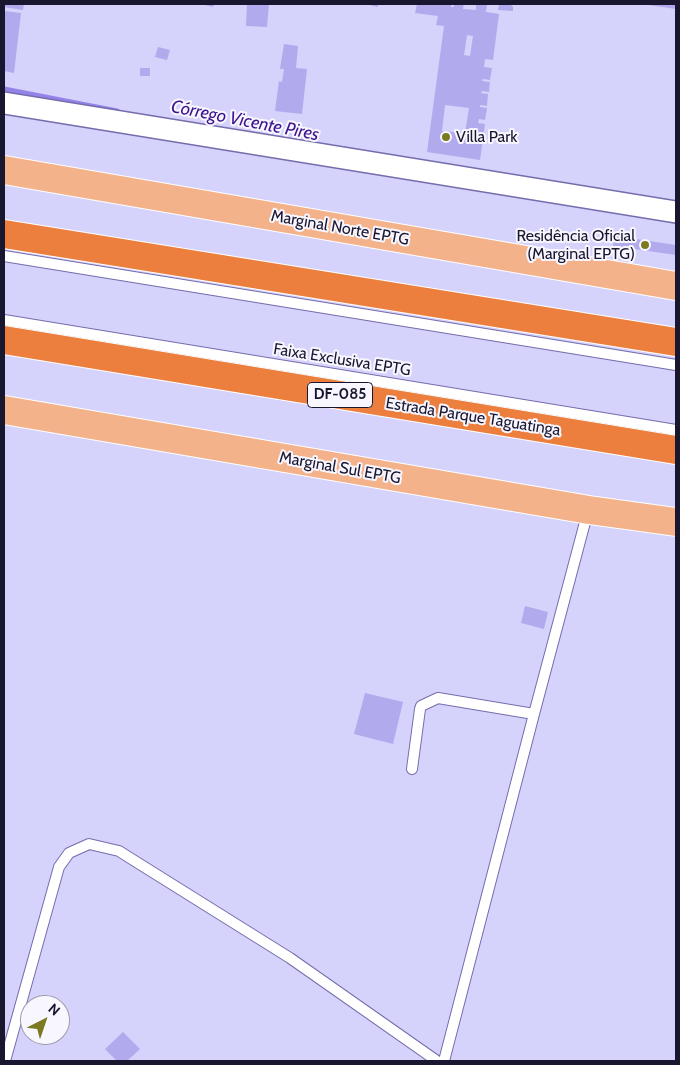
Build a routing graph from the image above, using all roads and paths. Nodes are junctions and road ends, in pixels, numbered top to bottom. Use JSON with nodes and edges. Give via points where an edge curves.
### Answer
{"nodes":[{"id":1,"x":4,"y":103,"type":"edge"},
{"id":2,"x":4,"y":170,"type":"edge"},
{"id":3,"x":676,"y":212,"type":"edge"},
{"id":4,"x":4,"y":234,"type":"edge"},
{"id":5,"x":4,"y":256,"type":"edge"},
{"id":6,"x":676,"y":286,"type":"edge"},
{"id":7,"x":521,"y":317,"type":"junction"},
{"id":8,"x":4,"y":320,"type":"edge"},
{"id":9,"x":676,"y":326,"type":"edge"},
{"id":10,"x":4,"y":340,"type":"edge"},
{"id":11,"x":676,"y":342,"type":"edge"},
{"id":12,"x":676,"y":365,"type":"edge"},
{"id":13,"x":4,"y":410,"type":"edge"},
{"id":14,"x":676,"y":430,"type":"edge"},
{"id":15,"x":676,"y":450,"type":"edge"},
{"id":16,"x":589,"y":510,"type":"junction"},
{"id":17,"x":676,"y":522,"type":"edge"},
{"id":18,"x":534,"y":714,"type":"junction"},
{"id":19,"x":412,"y":769,"type":"dead end"},
{"id":20,"x":5,"y":1061,"type":"edge"},
{"id":21,"x":437,"y":1061,"type":"edge"},
{"id":22,"x":444,"y":1061,"type":"edge"}],
"edges":[{"from":1,"to":3,"type":"street"},
{"from":2,"to":6,"type":"main road","name":"Marginal Norte EPTG"},
{"from":4,"to":7,"type":"highway"},
{"from":5,"to":12,"type":"lane"},
{"from":7,"to":9,"type":"highway"},
{"from":7,"to":11,"type":"highway"},
{"from":8,"to":14,"type":"lane","name":"Faixa Exclusiva EPTG"},
{"from":10,"to":15,"type":"highway","name":"Estrada Parque Taguatinga","number":"DF-085"},
{"from":13,"to":16,"type":"main road","name":"Marginal Sul EPTG"},
{"from":16,"to":17,"type":"main road","name":"Marginal Sul EPTG"},
{"from":16,"to":18,"type":"lane"},
{"from":18,"to":19,"type":"lane","via":[[438,698],[421,706]]},
{"from":18,"to":22,"type":"lane"},
{"from":20,"to":21,"type":"lane","via":[[59,867],[68,853],[89,844],[119,851],[290,958]]}]}
